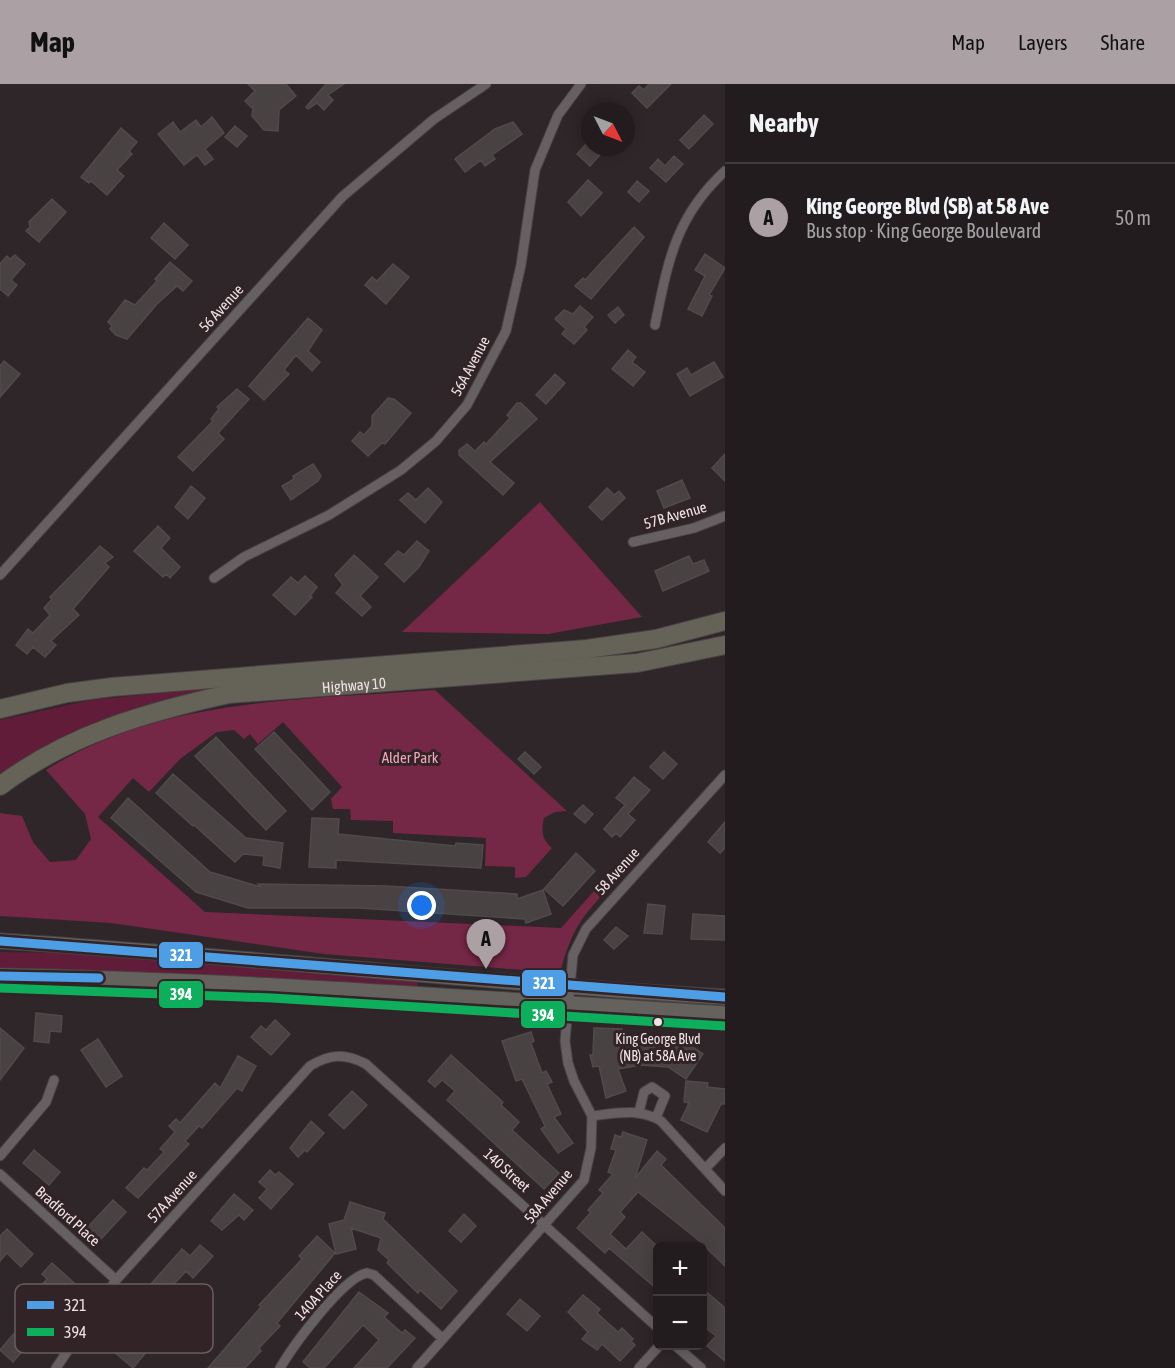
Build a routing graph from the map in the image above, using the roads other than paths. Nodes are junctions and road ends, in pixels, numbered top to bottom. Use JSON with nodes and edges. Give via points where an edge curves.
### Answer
{"nodes":[{"id":1,"x":486,"y":84,"type":"edge"},
{"id":2,"x":581,"y":84,"type":"edge"},
{"id":3,"x":725,"y":171,"type":"edge"},
{"id":4,"x":655,"y":325,"type":"dead end"},
{"id":5,"x":725,"y":516,"type":"edge"},
{"id":6,"x":633,"y":542,"type":"dead end"},
{"id":7,"x":0,"y":575,"type":"edge"},
{"id":8,"x":214,"y":578,"type":"dead end"},
{"id":9,"x":725,"y":621,"type":"edge"},
{"id":10,"x":725,"y":645,"type":"edge"},
{"id":11,"x":0,"y":709,"type":"edge"},
{"id":12,"x":725,"y":775,"type":"edge"},
{"id":13,"x":0,"y":786,"type":"edge"},
{"id":14,"x":0,"y":941,"type":"edge"},
{"id":15,"x":0,"y":976,"type":"edge"},
{"id":16,"x":570,"y":988,"type":"junction"},
{"id":17,"x":725,"y":997,"type":"edge"},
{"id":18,"x":568,"y":1005,"type":"junction"},
{"id":19,"x":725,"y":1014,"type":"edge"},
{"id":20,"x":325,"y":1057,"type":"joint"},
{"id":21,"x":54,"y":1080,"type":"dead end"},
{"id":22,"x":639,"y":1112,"type":"junction"},
{"id":23,"x":592,"y":1116,"type":"junction"},
{"id":24,"x":656,"y":1118,"type":"junction"},
{"id":25,"x":725,"y":1148,"type":"edge"},
{"id":26,"x":0,"y":1156,"type":"edge"},
{"id":27,"x":705,"y":1169,"type":"junction"},
{"id":28,"x":0,"y":1174,"type":"edge"},
{"id":29,"x":725,"y":1191,"type":"edge"},
{"id":30,"x":544,"y":1225,"type":"junction"},
{"id":31,"x":116,"y":1280,"type":"junction"},
{"id":32,"x":113,"y":1284,"type":"edge"},
{"id":33,"x":653,"y":1324,"type":"edge"},
{"id":34,"x":443,"y":1339,"type":"junction"},
{"id":35,"x":655,"y":1350,"type":"edge"},
{"id":36,"x":681,"y":1350,"type":"edge"},
{"id":37,"x":66,"y":1353,"type":"edge"},
{"id":38,"x":56,"y":1368,"type":"edge"},
{"id":39,"x":280,"y":1368,"type":"edge"},
{"id":40,"x":417,"y":1368,"type":"edge"},
{"id":41,"x":639,"y":1368,"type":"edge"},
{"id":42,"x":701,"y":1368,"type":"edge"}],
"edges":[{"from":1,"to":7,"type":"street","name":"56 Avenue","via":[[434,119],[342,197]]},
{"from":2,"to":8,"type":"street","name":"56A Avenue","via":[[558,115],[535,170],[521,265],[506,331],[467,405],[436,441],[401,470],[329,515],[244,557]]},
{"from":3,"to":4,"type":"street","via":[[691,210],[669,255]]},
{"from":5,"to":6,"type":"street","name":"57B Avenue","via":[[694,528]]},
{"from":9,"to":11,"type":"highway","name":"Highway 10","via":[[656,639],[587,650],[112,687]]},
{"from":10,"to":13,"type":"highway","name":"Highway 10","via":[[637,663],[230,694],[113,724],[41,759]]},
{"from":12,"to":16,"type":"street","name":"58 Avenue","via":[[586,929],[573,955]]},
{"from":14,"to":16,"type":"main road","via":[[150,950]]},
{"from":15,"to":18,"type":"main road","via":[[87,977]]},
{"from":16,"to":17,"type":"main road"},
{"from":16,"to":18,"type":"street","name":"58 Avenue"},
{"from":18,"to":19,"type":"main road"},
{"from":18,"to":23,"type":"street","name":"58A Avenue","via":[[568,1063]]},
{"from":20,"to":30,"type":"street","name":"140 Street","via":[[344,1056],[366,1064]]},
{"from":20,"to":31,"type":"street","name":"57A Avenue","via":[[310,1066]]},
{"from":21,"to":26,"type":"street","via":[[46,1102]]},
{"from":22,"to":23,"type":"street"},
{"from":22,"to":24,"type":"street"},
{"from":22,"to":24,"type":"street","via":[[644,1092],[656,1088],[665,1100]]},
{"from":23,"to":30,"type":"street","name":"58A Avenue","via":[[584,1180]]},
{"from":24,"to":27,"type":"street"},
{"from":25,"to":27,"type":"street"},
{"from":27,"to":29,"type":"street"},
{"from":28,"to":31,"type":"street","name":"Bradford Place"},
{"from":30,"to":33,"type":"street","name":"140 Street"},
{"from":30,"to":34,"type":"street","name":"58A Avenue"},
{"from":31,"to":32,"type":"street","name":"57A Avenue"},
{"from":34,"to":39,"type":"street","name":"140A Place","via":[[367,1272],[351,1279],[294,1343]]},
{"from":34,"to":40,"type":"street","name":"58A Avenue"},
{"from":35,"to":41,"type":"street"},
{"from":36,"to":42,"type":"street"},
{"from":37,"to":38,"type":"street","name":"57A Avenue"}]}
